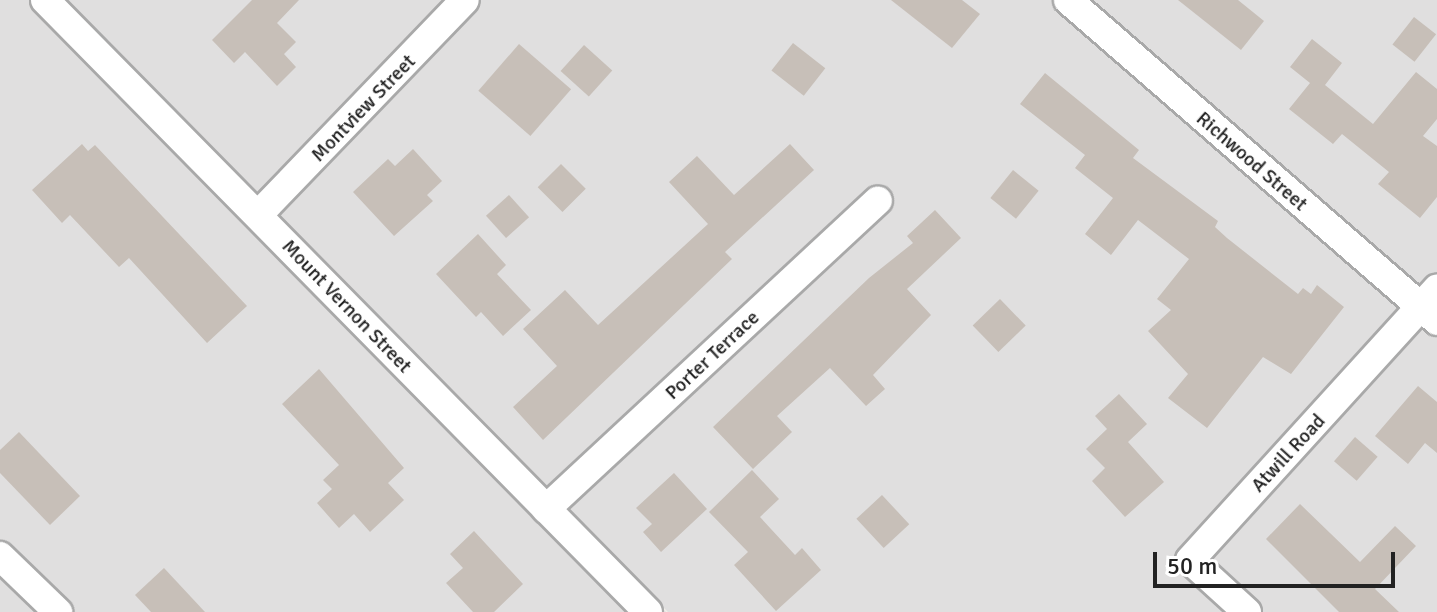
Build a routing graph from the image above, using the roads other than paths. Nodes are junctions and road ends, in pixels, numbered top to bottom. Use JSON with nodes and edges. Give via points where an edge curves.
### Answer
{"nodes":[{"id":1,"x":45,"y":0,"type":"edge"},
{"id":2,"x":465,"y":0,"type":"edge"},
{"id":3,"x":1068,"y":0,"type":"edge"},
{"id":4,"x":878,"y":201,"type":"dead end"},
{"id":5,"x":258,"y":215,"type":"junction"},
{"id":6,"x":1432,"y":306,"type":"edge"},
{"id":7,"x":546,"y":509,"type":"junction"},
{"id":8,"x":0,"y":556,"type":"edge"},
{"id":9,"x":58,"y":612,"type":"edge"},
{"id":10,"x":648,"y":612,"type":"edge"},
{"id":11,"x":1247,"y":612,"type":"edge"}],
"edges":[{"from":1,"to":5,"type":"street","name":"Mount Vernon Street"},
{"from":2,"to":5,"type":"street","name":"Montview Street"},
{"from":3,"to":6,"type":"street","name":"Richwood Street"},
{"from":4,"to":7,"type":"street","name":"Porter Terrace"},
{"from":5,"to":7,"type":"street","name":"Mount Vernon Street"},
{"from":6,"to":11,"type":"street","name":"Atwill Road","via":[[1190,560]]},
{"from":7,"to":10,"type":"street","name":"Mount Vernon Street"},
{"from":8,"to":9,"type":"street"}]}
